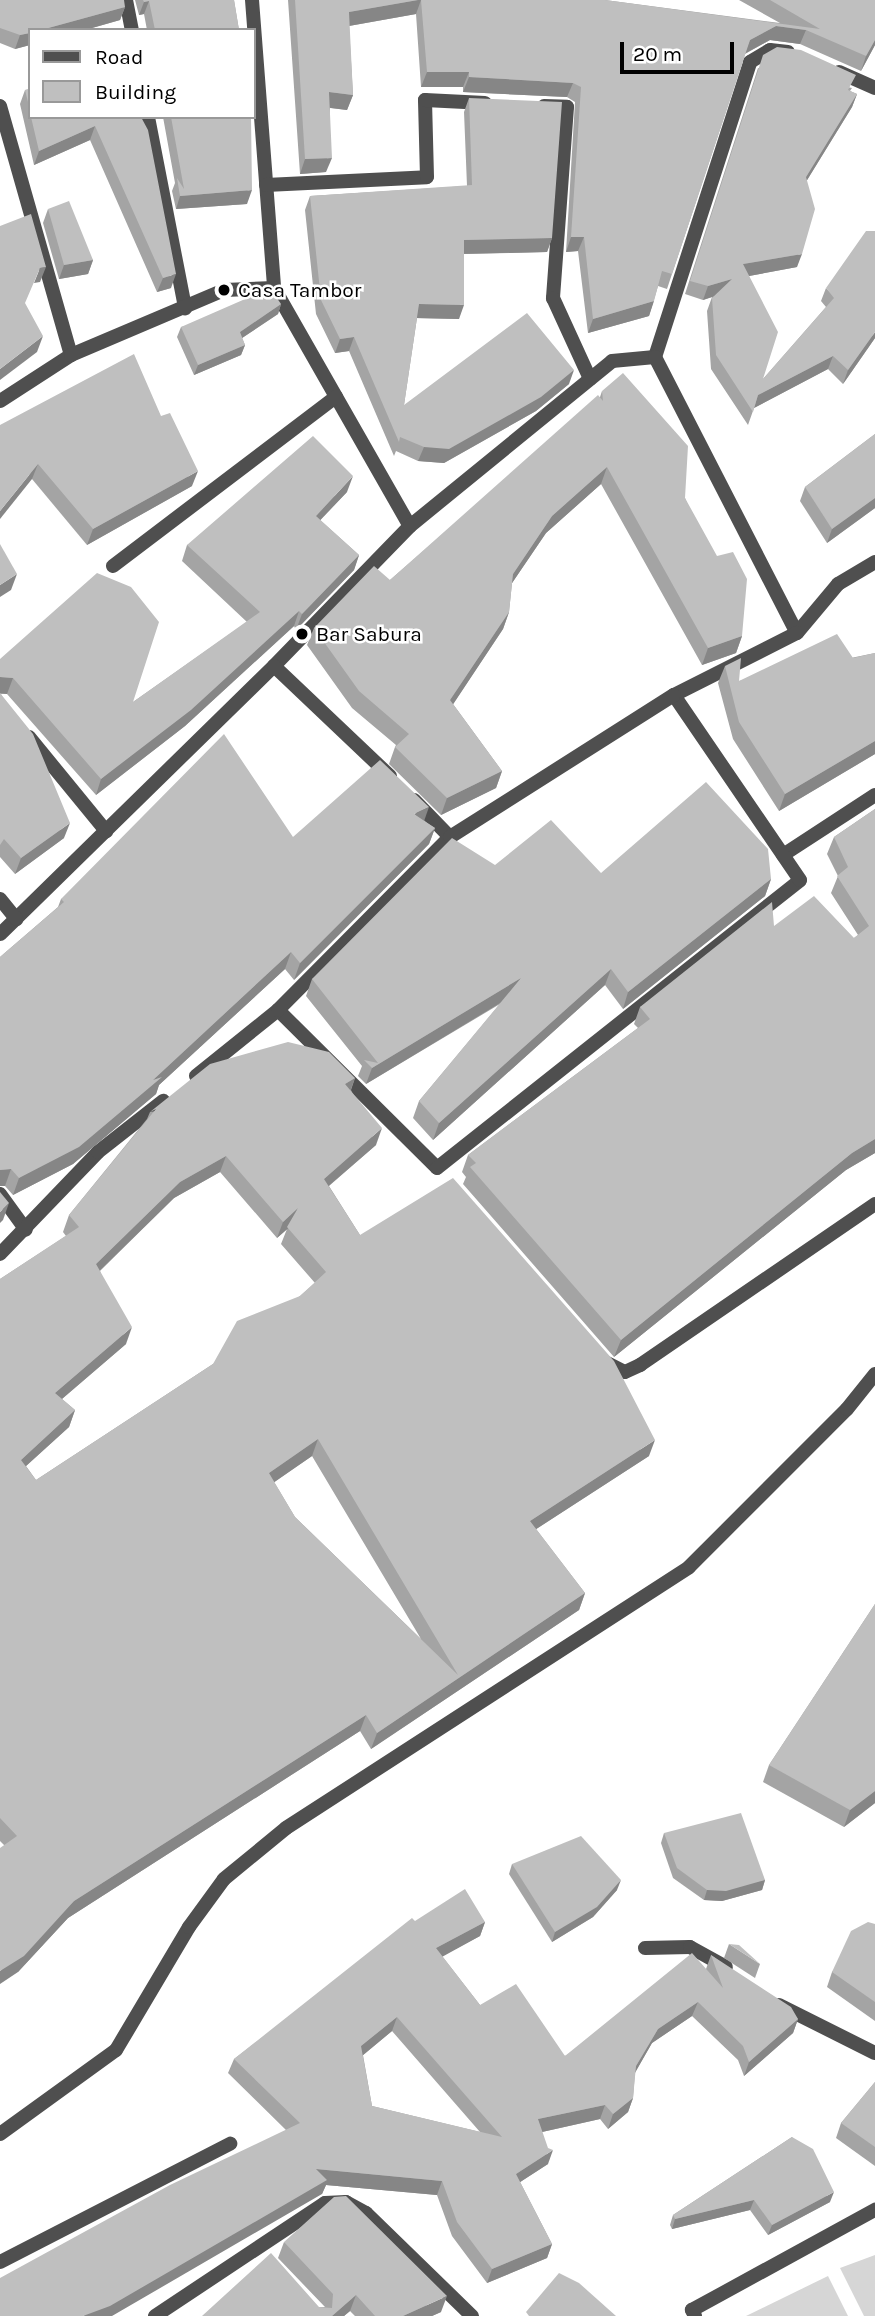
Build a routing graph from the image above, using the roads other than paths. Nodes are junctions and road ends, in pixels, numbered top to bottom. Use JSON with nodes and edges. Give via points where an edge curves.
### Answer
{"nodes":[{"id":1,"x":126,"y":0,"type":"edge"},
{"id":2,"x":251,"y":0,"type":"edge"},
{"id":3,"x":132,"y":28,"type":"edge"},
{"id":4,"x":253,"y":28,"type":"edge"},
{"id":5,"x":799,"y":54,"type":"edge"},
{"id":6,"x":256,"y":62,"type":"edge"},
{"id":7,"x":824,"y":65,"type":"edge"},
{"id":8,"x":875,"y":88,"type":"edge"},
{"id":9,"x":502,"y":104,"type":"edge"},
{"id":10,"x":528,"y":105,"type":"edge"},
{"id":11,"x":0,"y":106,"type":"edge"},
{"id":12,"x":148,"y":119,"type":"edge"},
{"id":13,"x":266,"y":185,"type":"junction"},
{"id":14,"x":274,"y":288,"type":"junction"},
{"id":15,"x":185,"y":308,"type":"junction"},
{"id":16,"x":71,"y":355,"type":"junction"},
{"id":17,"x":655,"y":357,"type":"junction"},
{"id":18,"x":590,"y":379,"type":"junction"},
{"id":19,"x":336,"y":397,"type":"junction"},
{"id":20,"x":0,"y":401,"type":"edge"},
{"id":21,"x":410,"y":526,"type":"junction"},
{"id":22,"x":875,"y":562,"type":"edge"},
{"id":23,"x":113,"y":566,"type":"dead end"},
{"id":24,"x":797,"y":633,"type":"junction"},
{"id":25,"x":274,"y":666,"type":"junction"},
{"id":26,"x":674,"y":695,"type":"junction"},
{"id":27,"x":16,"y":720,"type":"edge"},
{"id":28,"x":875,"y":795,"type":"edge"},
{"id":29,"x":106,"y":831,"type":"junction"},
{"id":30,"x":450,"y":837,"type":"junction"},
{"id":31,"x":783,"y":855,"type":"junction"},
{"id":32,"x":0,"y":899,"type":"edge"},
{"id":33,"x":16,"y":919,"type":"junction"},
{"id":34,"x":0,"y":934,"type":"edge"},
{"id":35,"x":278,"y":1010,"type":"junction"},
{"id":36,"x":0,"y":1195,"type":"edge"},
{"id":37,"x":875,"y":1204,"type":"edge"},
{"id":38,"x":26,"y":1230,"type":"junction"},
{"id":39,"x":0,"y":1254,"type":"edge"},
{"id":40,"x":592,"y":1347,"type":"edge"},
{"id":41,"x":875,"y":1374,"type":"edge"},
{"id":42,"x":645,"y":1948,"type":"dead end"},
{"id":43,"x":744,"y":1979,"type":"edge"},
{"id":44,"x":765,"y":1995,"type":"edge"},
{"id":45,"x":875,"y":2053,"type":"edge"},
{"id":46,"x":0,"y":2134,"type":"edge"},
{"id":47,"x":230,"y":2144,"type":"dead end"},
{"id":48,"x":875,"y":2210,"type":"edge"},
{"id":49,"x":0,"y":2262,"type":"edge"},
{"id":50,"x":155,"y":2316,"type":"edge"},
{"id":51,"x":472,"y":2316,"type":"edge"},
{"id":52,"x":695,"y":2316,"type":"edge"}],
"edges":[{"from":1,"to":3,"type":"street"},
{"from":2,"to":4,"type":"street"},
{"from":5,"to":17,"type":"street","via":[[769,50],[750,62]]},
{"from":6,"to":13,"type":"street"},
{"from":7,"to":8,"type":"street"},
{"from":9,"to":13,"type":"street","via":[[425,100],[427,177]]},
{"from":10,"to":18,"type":"street","via":[[567,107],[553,298]]},
{"from":11,"to":16,"type":"street"},
{"from":12,"to":15,"type":"street"},
{"from":13,"to":14,"type":"street"},
{"from":14,"to":15,"type":"street","via":[[224,290]]},
{"from":14,"to":19,"type":"street"},
{"from":15,"to":16,"type":"street"},
{"from":16,"to":20,"type":"street"},
{"from":17,"to":18,"type":"street","via":[[612,361]]},
{"from":17,"to":24,"type":"street"},
{"from":18,"to":21,"type":"street"},
{"from":19,"to":21,"type":"street"},
{"from":19,"to":23,"type":"street"},
{"from":21,"to":25,"type":"street"},
{"from":22,"to":24,"type":"street","via":[[838,584]]},
{"from":24,"to":26,"type":"street"},
{"from":25,"to":29,"type":"street"},
{"from":25,"to":30,"type":"street"},
{"from":26,"to":30,"type":"street"},
{"from":26,"to":31,"type":"street"},
{"from":27,"to":29,"type":"street"},
{"from":28,"to":31,"type":"street"},
{"from":29,"to":33,"type":"street"},
{"from":30,"to":35,"type":"street"},
{"from":31,"to":35,"type":"street","via":[[800,880],[441,1174]]},
{"from":32,"to":33,"type":"street"},
{"from":33,"to":34,"type":"street"},
{"from":35,"to":38,"type":"street","via":[[99,1152]]},
{"from":36,"to":38,"type":"street"},
{"from":37,"to":40,"type":"street","via":[[640,1365],[625,1372],[610,1368]]},
{"from":38,"to":39,"type":"street"},
{"from":41,"to":46,"type":"street","via":[[847,1409],[690,1567],[286,1828],[225,1879],[189,1927],[116,2050]]},
{"from":42,"to":43,"type":"street","via":[[690,1947]]},
{"from":44,"to":45,"type":"street","via":[[787,2011]]},
{"from":47,"to":49,"type":"street"},
{"from":48,"to":52,"type":"street","via":[[692,2310]]},
{"from":50,"to":51,"type":"street","via":[[325,2203],[346,2202],[366,2213]]}]}
